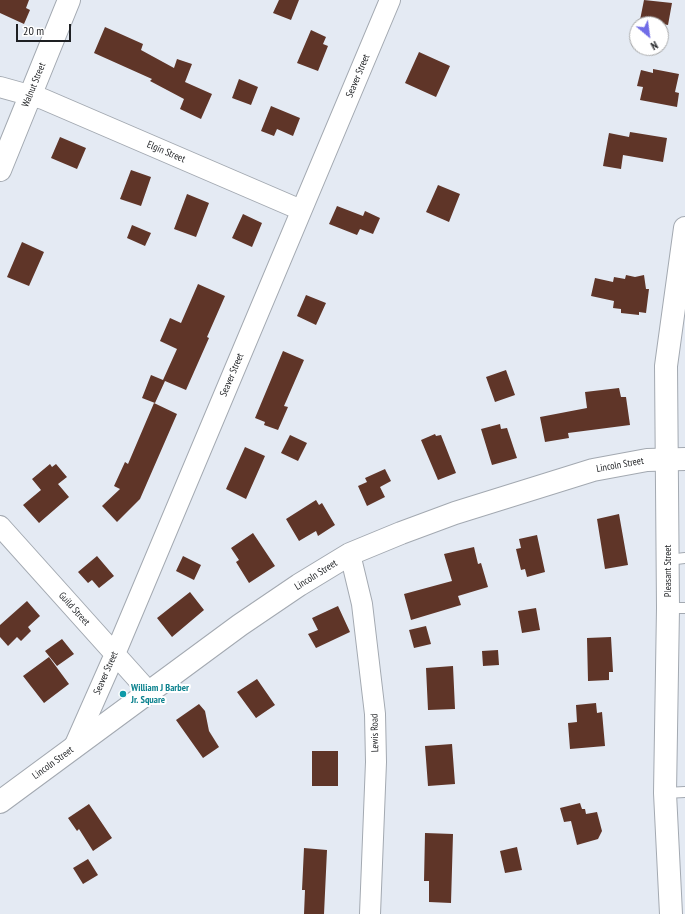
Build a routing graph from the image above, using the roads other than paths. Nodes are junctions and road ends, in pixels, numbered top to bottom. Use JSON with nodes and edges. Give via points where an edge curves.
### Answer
{"nodes":[{"id":1,"x":68,"y":0,"type":"edge"},
{"id":2,"x":390,"y":0,"type":"edge"},
{"id":3,"x":0,"y":87,"type":"edge"},
{"id":4,"x":30,"y":96,"type":"junction"},
{"id":5,"x":0,"y":170,"type":"edge"},
{"id":6,"x":301,"y":210,"type":"junction"},
{"id":7,"x":685,"y":228,"type":"edge"},
{"id":8,"x":676,"y":459,"type":"edge"},
{"id":9,"x":0,"y":526,"type":"edge"},
{"id":10,"x":350,"y":554,"type":"junction"},
{"id":11,"x":676,"y":559,"type":"edge"},
{"id":12,"x":676,"y":608,"type":"edge"},
{"id":13,"x":115,"y":654,"type":"junction"},
{"id":14,"x":149,"y":692,"type":"junction"},
{"id":15,"x":72,"y":749,"type":"junction"},
{"id":16,"x":675,"y":793,"type":"edge"},
{"id":17,"x":0,"y":802,"type":"edge"},
{"id":18,"x":370,"y":914,"type":"edge"},
{"id":19,"x":672,"y":914,"type":"edge"}],
"edges":[{"from":1,"to":4,"type":"street","name":"Walnut Street"},
{"from":2,"to":6,"type":"street","name":"Seaver Street"},
{"from":3,"to":4,"type":"street","name":"Elgin Street"},
{"from":4,"to":5,"type":"street","name":"Walnut Street"},
{"from":4,"to":6,"type":"street","name":"Elgin Street","via":[[43,99]]},
{"from":6,"to":13,"type":"street","name":"Seaver Street"},
{"from":7,"to":8,"type":"street","name":"Pleasant Street","via":[[666,366]]},
{"from":8,"to":10,"type":"street","name":"Lincoln Street","via":[[620,464],[593,470],[456,513]]},
{"from":8,"to":11,"type":"street","name":"Pleasant Street"},
{"from":9,"to":13,"type":"street","name":"Guild Street"},
{"from":10,"to":14,"type":"street","name":"Lincoln Street","via":[[299,585]]},
{"from":10,"to":18,"type":"street","name":"Lewis Road","via":[[362,604],[375,714],[376,762]]},
{"from":11,"to":12,"type":"street","name":"Pleasant Street"},
{"from":12,"to":16,"type":"street","name":"Pleasant Street"},
{"from":13,"to":14,"type":"street","name":"Guild Street"},
{"from":13,"to":15,"type":"street","name":"Seaver Street"},
{"from":14,"to":15,"type":"street","name":"Lincoln Street"},
{"from":15,"to":17,"type":"street","name":"Lincoln Street"},
{"from":16,"to":19,"type":"street","name":"Pleasant Street"}]}
